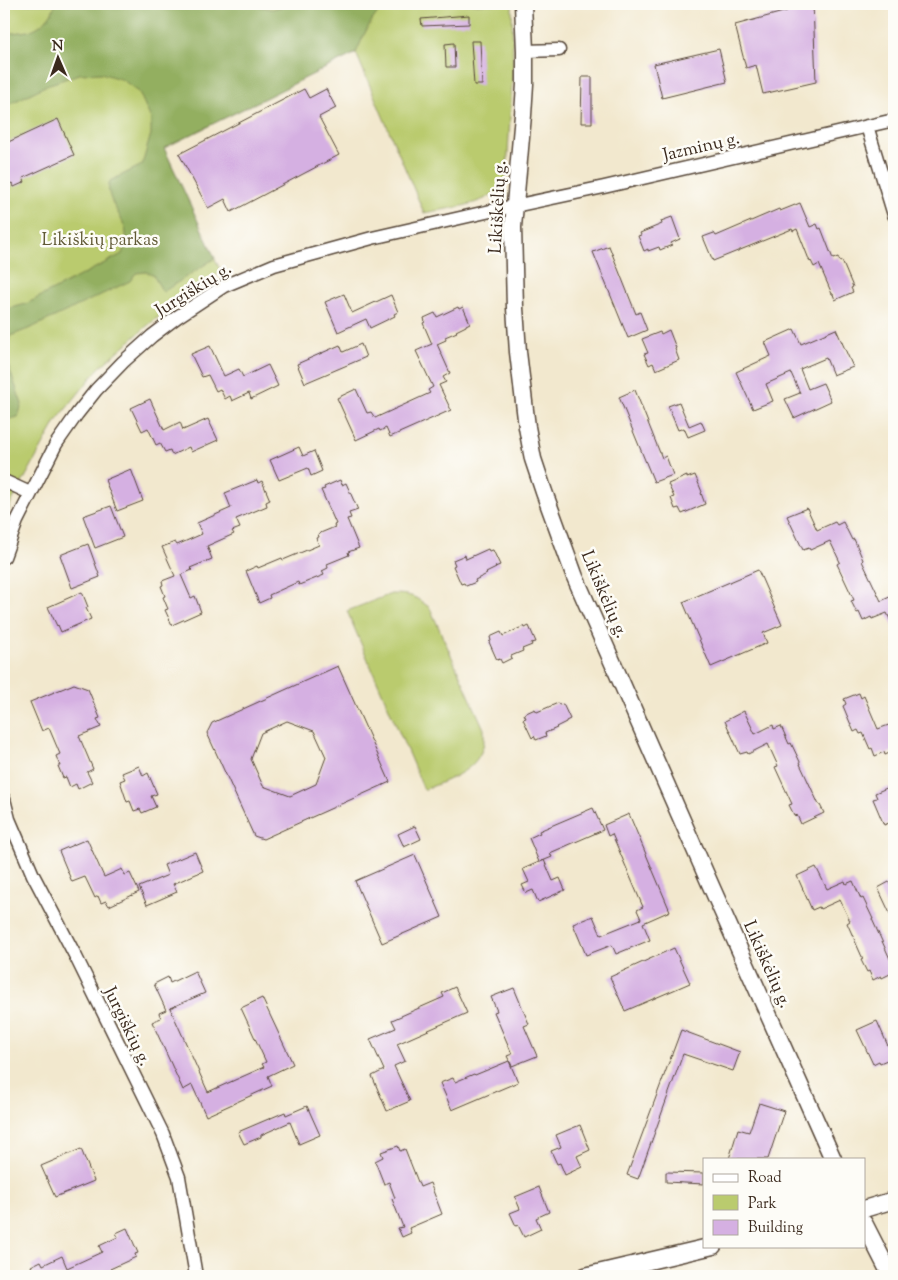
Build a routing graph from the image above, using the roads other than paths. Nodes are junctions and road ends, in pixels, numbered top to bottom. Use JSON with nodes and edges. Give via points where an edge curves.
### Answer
{"nodes":[{"id":1,"x":523,"y":4,"type":"edge"},
{"id":2,"x":559,"y":50,"type":"dead end"},
{"id":3,"x":525,"y":51,"type":"junction"},
{"id":4,"x":894,"y":120,"type":"edge"},
{"id":5,"x":867,"y":126,"type":"junction"},
{"id":6,"x":515,"y":206,"type":"junction"},
{"id":7,"x":894,"y":215,"type":"edge"},
{"id":8,"x":4,"y":481,"type":"edge"},
{"id":9,"x":30,"y":493,"type":"junction"},
{"id":10,"x":4,"y":557,"type":"edge"},
{"id":11,"x":4,"y":799,"type":"edge"},
{"id":12,"x":833,"y":1158,"type":"edge"},
{"id":13,"x":894,"y":1200,"type":"edge"},
{"id":14,"x":866,"y":1208,"type":"edge"},
{"id":15,"x":866,"y":1227,"type":"edge"},
{"id":16,"x":704,"y":1248,"type":"edge"},
{"id":17,"x":196,"y":1276,"type":"edge"},
{"id":18,"x":585,"y":1276,"type":"edge"},
{"id":19,"x":891,"y":1276,"type":"edge"}],
"edges":[{"from":1,"to":3,"type":"street","name":"Likiškėlių g."},
{"from":2,"to":3,"type":"street"},
{"from":3,"to":6,"type":"street","name":"Likiškėlių g."},
{"from":4,"to":5,"type":"street","name":"Jazminų g."},
{"from":5,"to":6,"type":"street","name":"Jazminų g."},
{"from":5,"to":7,"type":"street"},
{"from":6,"to":9,"type":"street","name":"Jurgiškių g.","via":[[300,257],[224,286],[147,341],[96,390],[56,444]]},
{"from":6,"to":12,"type":"street","name":"Likiškėlių g.","via":[[518,352],[527,427],[544,492],[583,594]]},
{"from":8,"to":9,"type":"street"},
{"from":9,"to":10,"type":"street","name":"Jurgiškių g."},
{"from":11,"to":17,"type":"street","name":"Jurgiškių g.","via":[[33,875],[163,1134],[178,1177]]},
{"from":13,"to":14,"type":"street"},
{"from":15,"to":19,"type":"street"},
{"from":16,"to":18,"type":"street"}]}
